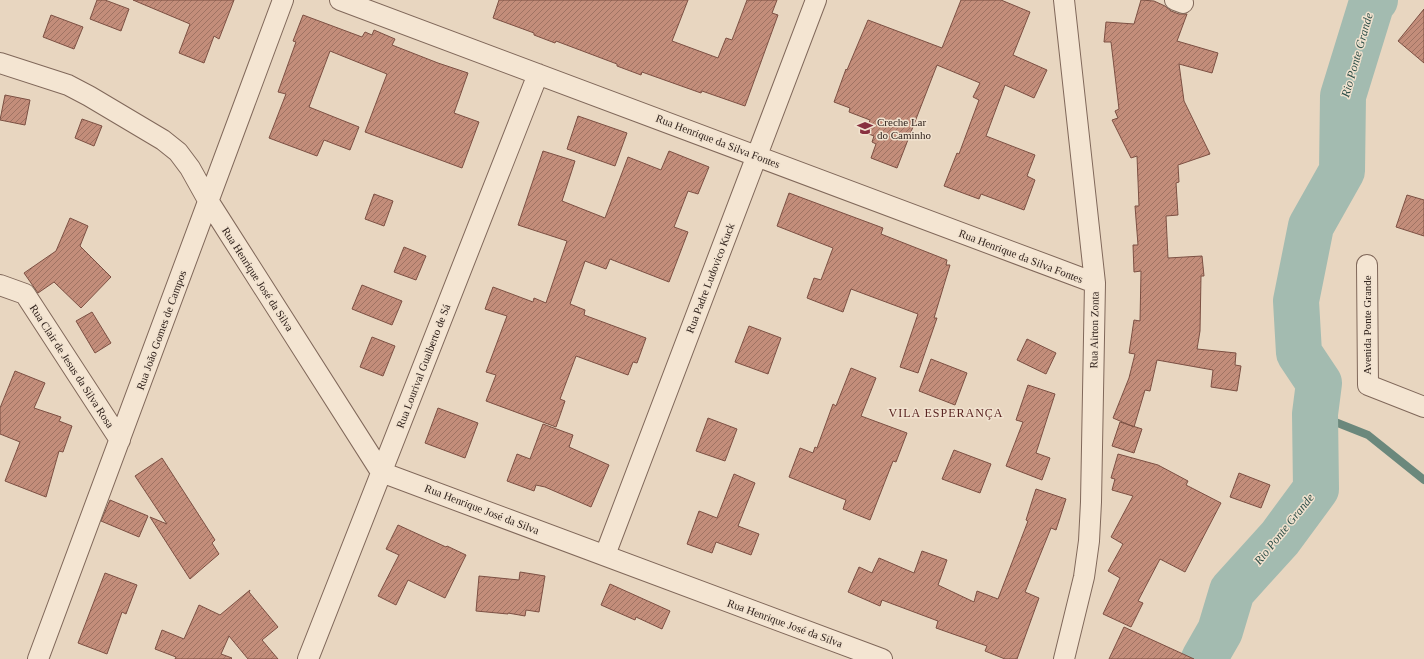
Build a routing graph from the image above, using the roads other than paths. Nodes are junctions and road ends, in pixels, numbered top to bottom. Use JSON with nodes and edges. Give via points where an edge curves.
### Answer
{"nodes":[{"id":1,"x":284,"y":0,"type":"edge"},
{"id":2,"x":340,"y":0,"type":"edge"},
{"id":3,"x":816,"y":0,"type":"edge"},
{"id":4,"x":1064,"y":0,"type":"edge"},
{"id":5,"x":0,"y":63,"type":"edge"},
{"id":6,"x":538,"y":74,"type":"junction"},
{"id":7,"x":757,"y":156,"type":"junction"},
{"id":8,"x":209,"y":202,"type":"junction"},
{"id":9,"x":1367,"y":265,"type":"dead end"},
{"id":10,"x":1095,"y":283,"type":"junction"},
{"id":11,"x":0,"y":286,"type":"edge"},
{"id":12,"x":1424,"y":407,"type":"edge"},
{"id":13,"x":120,"y":440,"type":"junction"},
{"id":14,"x":381,"y":472,"type":"junction"},
{"id":15,"x":605,"y":556,"type":"junction"},
{"id":16,"x":38,"y":659,"type":"edge"},
{"id":17,"x":308,"y":659,"type":"edge"},
{"id":18,"x":882,"y":659,"type":"edge"},
{"id":19,"x":1064,"y":659,"type":"edge"}],
"edges":[{"from":1,"to":8,"type":"street","name":"Rua João Gomes de Campos"},
{"from":2,"to":6,"type":"street","name":"Rua Henrique da Silva Fontes"},
{"from":3,"to":7,"type":"street","name":"Rua Padre Ludovico Kuck"},
{"from":4,"to":10,"type":"street","name":"Rua Airton Zonta"},
{"from":5,"to":8,"type":"street","name":"Rua Henrique José da Silva","via":[[68,85],[164,140],[186,162]]},
{"from":6,"to":7,"type":"street","name":"Rua Henrique da Silva Fontes"},
{"from":6,"to":14,"type":"street","name":"Rua Lourival Gualberto de Sá"},
{"from":7,"to":10,"type":"street","name":"Rua Henrique da Silva Fontes"},
{"from":7,"to":15,"type":"street","name":"Rua Padre Ludovico Kuck"},
{"from":8,"to":13,"type":"street","name":"Rua João Gomes de Campos"},
{"from":8,"to":14,"type":"street","name":"Rua Henrique José da Silva"},
{"from":9,"to":12,"type":"street","name":"Avenida Ponte Grande","via":[[1368,385]]},
{"from":10,"to":19,"type":"street","name":"Rua Airton Zonta","via":[[1092,502],[1089,541],[1084,577]]},
{"from":11,"to":13,"type":"street","name":"Rua Clair de Jesus da Silva Rosa","via":[[25,294]]},
{"from":13,"to":16,"type":"street","name":"Rua João Gomes de Campos"},
{"from":14,"to":15,"type":"street","name":"Rua Henrique José da Silva"},
{"from":14,"to":17,"type":"street","name":"Rua Lourival Gualberto de Sá"},
{"from":15,"to":18,"type":"street","name":"Rua Henrique José da Silva"}]}
